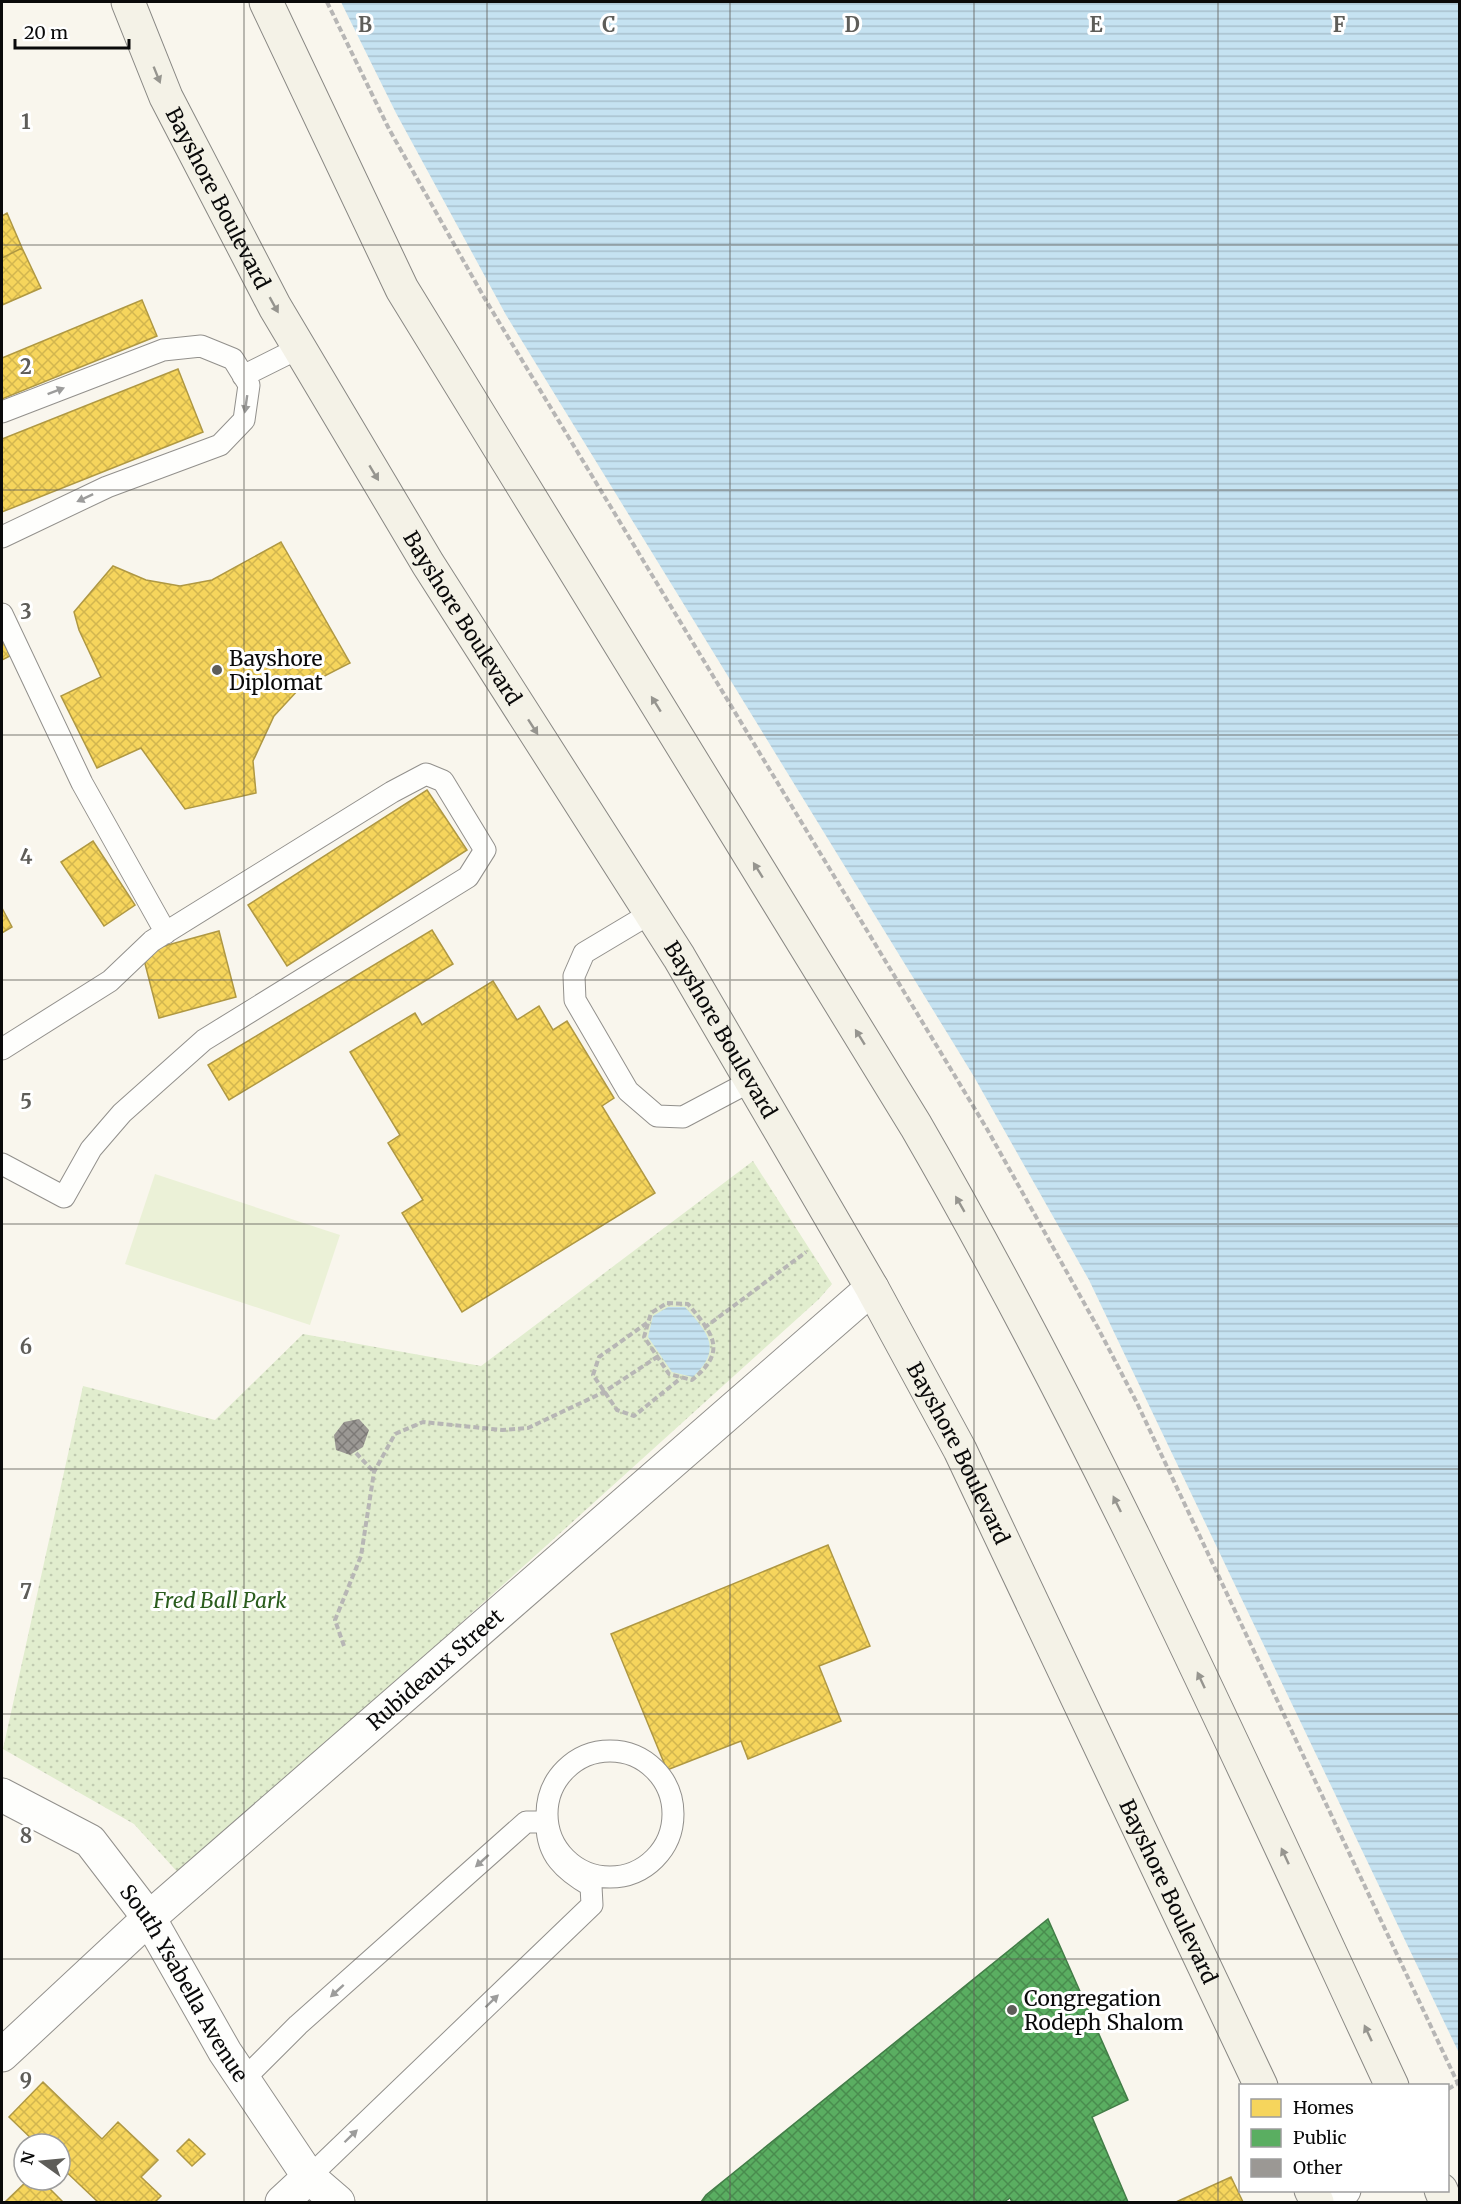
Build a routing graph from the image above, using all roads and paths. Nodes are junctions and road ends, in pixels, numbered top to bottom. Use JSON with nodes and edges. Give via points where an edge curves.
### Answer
{"nodes":[{"id":1,"x":128,"y":2,"type":"edge"},
{"id":2,"x":266,"y":2,"type":"edge"},
{"id":3,"x":327,"y":2,"type":"edge"},
{"id":4,"x":299,"y":348,"type":"junction"},
{"id":5,"x":243,"y":376,"type":"junction"},
{"id":6,"x":2,"y":412,"type":"edge"},
{"id":7,"x":2,"y":537,"type":"edge"},
{"id":8,"x":2,"y":614,"type":"edge"},
{"id":9,"x":651,"y":913,"type":"junction"},
{"id":10,"x":166,"y":933,"type":"junction"},
{"id":11,"x":2,"y":1049,"type":"edge"},
{"id":12,"x":751,"y":1081,"type":"junction"},
{"id":13,"x":2,"y":1164,"type":"edge"},
{"id":14,"x":806,"y":1252,"type":"dead end"},
{"id":15,"x":872,"y":1288,"type":"junction"},
{"id":16,"x":647,"y":1323,"type":"junction"},
{"id":17,"x":705,"y":1327,"type":"junction"},
{"id":18,"x":657,"y":1356,"type":"junction"},
{"id":19,"x":681,"y":1378,"type":"junction"},
{"id":20,"x":604,"y":1392,"type":"junction"},
{"id":21,"x":356,"y":1453,"type":"dead end"},
{"id":22,"x":374,"y":1472,"type":"junction"},
{"id":23,"x":344,"y":1646,"type":"dead end"},
{"id":24,"x":2,"y":1795,"type":"edge"},
{"id":25,"x":547,"y":1822,"type":"junction"},
{"id":26,"x":148,"y":1918,"type":"junction"},
{"id":27,"x":2,"y":2055,"type":"edge"},
{"id":28,"x":243,"y":2080,"type":"junction"},
{"id":29,"x":1261,"y":2084,"type":"edge"},
{"id":30,"x":1392,"y":2084,"type":"edge"},
{"id":31,"x":1458,"y":2086,"type":"edge"},
{"id":32,"x":309,"y":2177,"type":"junction"},
{"id":33,"x":282,"y":2202,"type":"edge"},
{"id":34,"x":338,"y":2202,"type":"edge"}],
"edges":[{"from":1,"to":4,"type":"main road","name":"Bayshore Boulevard","one_way":true,"via":[[166,97]]},
{"from":30,"to":2,"type":"main road","one_way":true,"via":[[1139,1549],[990,1254],[402,289]]},
{"from":3,"to":31,"type":"path","via":[[389,129],[485,299],[987,1129],[1093,1318],[1137,1402]]},
{"from":4,"to":5,"type":"lane"},
{"from":4,"to":9,"type":"main road","name":"Bayshore Boulevard","one_way":true,"via":[[428,564]]},
{"from":6,"to":5,"type":"lane","one_way":true,"via":[[163,350],[201,346],[233,359]]},
{"from":5,"to":7,"type":"lane","one_way":true,"via":[[249,385],[244,420],[220,445],[107,487]]},
{"from":8,"to":10,"type":"lane","via":[[82,783]]},
{"from":9,"to":12,"type":"main road","name":"Bayshore Boulevard"},
{"from":9,"to":12,"type":"lane","via":[[584,953],[574,976],[575,1000],[628,1091],[657,1116],[683,1117]]},
{"from":10,"to":11,"type":"lane","via":[[152,941],[110,981]]},
{"from":10,"to":13,"type":"lane","via":[[426,774],[443,781],[485,850],[468,877],[204,1040],[122,1113],[91,1149],[64,1197]]},
{"from":12,"to":15,"type":"main road","name":"Bayshore Boulevard"},
{"from":14,"to":17,"type":"path"},
{"from":15,"to":26,"type":"street","name":"Rubideaux Street"},
{"from":15,"to":29,"type":"main road","name":"Bayshore Boulevard","via":[[960,1450]]},
{"from":16,"to":17,"type":"path","via":[[651,1313],[667,1304],[688,1304]]},
{"from":16,"to":18,"type":"path","via":[[644,1337]]},
{"from":16,"to":20,"type":"path","via":[[599,1357],[593,1375]]},
{"from":17,"to":19,"type":"path","via":[[714,1345],[709,1366],[692,1380]]},
{"from":18,"to":19,"type":"path","via":[[669,1374]]},
{"from":18,"to":20,"type":"path"},
{"from":19,"to":20,"type":"path","via":[[634,1416],[617,1410]]},
{"from":20,"to":22,"type":"path","via":[[528,1428],[502,1430],[423,1422],[409,1426],[395,1434]]},
{"from":21,"to":22,"type":"path"},
{"from":22,"to":23,"type":"path","via":[[362,1556],[335,1620]]},
{"from":24,"to":26,"type":"street","name":"South Ysabella Avenue","via":[[90,1841]]},
{"from":25,"to":25,"type":"lane","via":[[554,1843],[566,1860],[583,1871],[604,1877],[644,1868],[659,1854],[669,1836],[673,1816],[662,1777],[646,1762],[628,1753],[608,1750],[587,1754],[569,1765],[555,1781]]},
{"from":25,"to":28,"type":"lane","one_way":true,"via":[[526,1822],[298,2025]]},
{"from":32,"to":25,"type":"lane","one_way":true,"via":[[592,1905],[591,1886],[568,1872],[548,1845]]},
{"from":26,"to":27,"type":"street","name":"Rubideaux Street"},
{"from":26,"to":28,"type":"street","name":"South Ysabella Avenue"},
{"from":28,"to":32,"type":"street","name":"South Ysabella Avenue"},
{"from":32,"to":33,"type":"street"},
{"from":32,"to":34,"type":"street","name":"South Ysabella Avenue"}]}
